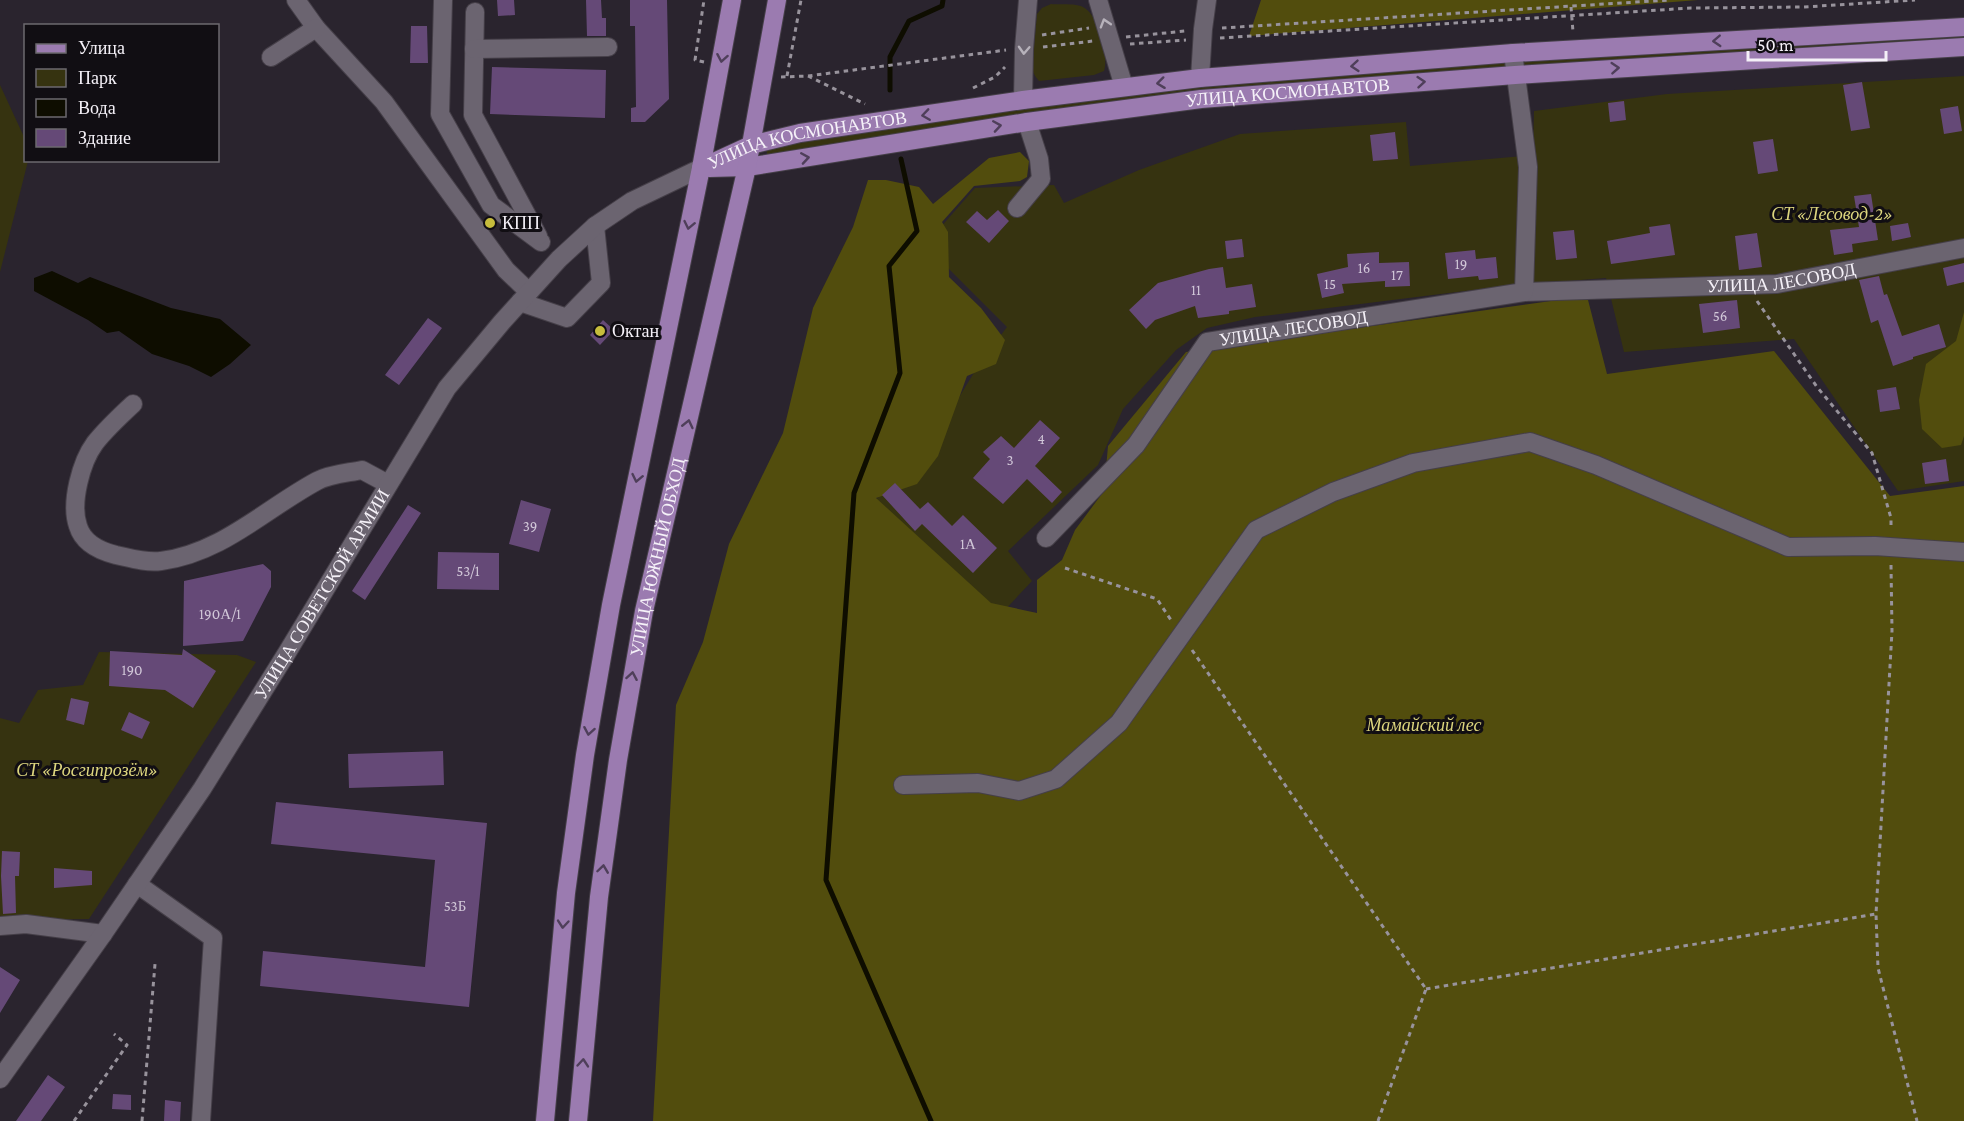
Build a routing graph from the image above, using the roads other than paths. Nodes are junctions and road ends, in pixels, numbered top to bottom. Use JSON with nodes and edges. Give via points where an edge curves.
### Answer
{"nodes":[{"id":1,"x":296,"y":0,"type":"edge"},
{"id":2,"x":443,"y":0,"type":"edge"},
{"id":3,"x":732,"y":0,"type":"edge"},
{"id":4,"x":777,"y":0,"type":"edge"},
{"id":5,"x":1028,"y":0,"type":"edge"},
{"id":6,"x":1098,"y":0,"type":"edge"},
{"id":7,"x":1207,"y":0,"type":"edge"},
{"id":8,"x":475,"y":12,"type":"dead end"},
{"id":9,"x":1964,"y":27,"type":"edge"},
{"id":10,"x":316,"y":28,"type":"junction"},
{"id":11,"x":608,"y":47,"type":"dead end"},
{"id":12,"x":1964,"y":47,"type":"edge"},
{"id":13,"x":474,"y":49,"type":"junction"},
{"id":14,"x":1513,"y":53,"type":"junction"},
{"id":15,"x":271,"y":57,"type":"dead end"},
{"id":16,"x":1515,"y":75,"type":"junction"},
{"id":17,"x":1200,"y":78,"type":"junction"},
{"id":18,"x":1124,"y":87,"type":"junction"},
{"id":19,"x":1023,"y":100,"type":"junction"},
{"id":20,"x":1027,"y":122,"type":"junction"},
{"id":21,"x":751,"y":145,"type":"junction"},
{"id":22,"x":747,"y":167,"type":"junction"},
{"id":23,"x":701,"y":168,"type":"junction"},
{"id":24,"x":1017,"y":208,"type":"dead end"},
{"id":25,"x":596,"y":226,"type":"junction"},
{"id":26,"x":541,"y":242,"type":"junction"},
{"id":27,"x":1964,"y":248,"type":"edge"},
{"id":28,"x":559,"y":259,"type":"junction"},
{"id":29,"x":1524,"y":292,"type":"junction"},
{"id":30,"x":525,"y":297,"type":"junction"},
{"id":31,"x":133,"y":404,"type":"dead end"},
{"id":32,"x":388,"y":484,"type":"junction"},
{"id":33,"x":1046,"y":538,"type":"dead end"},
{"id":34,"x":1964,"y":552,"type":"edge"},
{"id":35,"x":903,"y":785,"type":"dead end"},
{"id":36,"x":137,"y":884,"type":"junction"},
{"id":37,"x":0,"y":926,"type":"edge"},
{"id":38,"x":103,"y":934,"type":"junction"},
{"id":39,"x":0,"y":1079,"type":"edge"},
{"id":40,"x":201,"y":1121,"type":"edge"},
{"id":41,"x":545,"y":1121,"type":"edge"},
{"id":42,"x":578,"y":1121,"type":"edge"}],
"edges":[{"from":1,"to":10,"type":"street"},
{"from":2,"to":26,"type":"street","via":[[440,114],[490,206]]},
{"from":3,"to":23,"type":"main road","name":"УЛИЦА ЮЖНЫЙ ОБХОД","one_way":true},
{"from":4,"to":21,"type":"main road","name":"УЛИЦА ЮЖНЫЙ ОБХОД"},
{"from":5,"to":19,"type":"street","one_way":true},
{"from":18,"to":6,"type":"street","one_way":true},
{"from":7,"to":17,"type":"street"},
{"from":8,"to":13,"type":"street"},
{"from":9,"to":14,"type":"main road","name":"УЛИЦА КОСМОНАВТОВ","one_way":true},
{"from":10,"to":15,"type":"street"},
{"from":10,"to":30,"type":"street","via":[[384,102]]},
{"from":11,"to":13,"type":"street"},
{"from":16,"to":12,"type":"main road","name":"УЛИЦА КОСМОНАВТОВ","one_way":true},
{"from":13,"to":26,"type":"street","via":[[473,115]]},
{"from":14,"to":16,"type":"street"},
{"from":14,"to":17,"type":"main road","name":"УЛИЦА КОСМОНАВТОВ","one_way":true},
{"from":20,"to":16,"type":"main road","name":"УЛИЦА КОСМОНАВТОВ","one_way":true,"via":[[1201,99]]},
{"from":16,"to":29,"type":"street","via":[[1528,167]]},
{"from":17,"to":18,"type":"main road","name":"УЛИЦА КОСМОНАВТОВ","one_way":true},
{"from":18,"to":19,"type":"main road","name":"УЛИЦА КОСМОНАВТОВ"},
{"from":19,"to":21,"type":"main road","name":"УЛИЦА КОСМОНАВТОВ","one_way":true},
{"from":22,"to":20,"type":"main road","name":"УЛИЦА КОСМОНАВТОВ","one_way":true},
{"from":20,"to":24,"type":"street","via":[[1041,178]]},
{"from":21,"to":22,"type":"main road","name":"УЛИЦА ЮЖНЫЙ ОБХОД"},
{"from":21,"to":23,"type":"main road","name":"УЛИЦА КОСМОНАВТОВ"},
{"from":22,"to":23,"type":"main road","name":"УЛИЦА КОСМОНАВТОВ"},
{"from":42,"to":22,"type":"main road","name":"УЛИЦА ЮЖНЫЙ ОБХОД","one_way":true,"via":[[599,897],[644,611]]},
{"from":23,"to":25,"type":"street","name":"УЛИЦА СОВЕТСКОЙ АРМИИ","via":[[632,201]]},
{"from":23,"to":41,"type":"main road","name":"УЛИЦА ЮЖНЫЙ ОБХОД","one_way":true,"via":[[611,605],[585,755],[566,893]]},
{"from":25,"to":28,"type":"street","name":"УЛИЦА СОВЕТСКОЙ АРМИИ"},
{"from":25,"to":30,"type":"street","via":[[602,283],[567,318]]},
{"from":26,"to":28,"type":"street"},
{"from":27,"to":29,"type":"street","name":"УЛИЦА ЛЕСОВОД","via":[[1777,284]]},
{"from":28,"to":30,"type":"street","name":"УЛИЦА СОВЕТСКОЙ АРМИИ"},
{"from":29,"to":33,"type":"street","name":"УЛИЦА ЛЕСОВОД","via":[[1207,342],[1136,445]]},
{"from":30,"to":32,"type":"street","name":"УЛИЦА СОВЕТСКОЙ АРМИИ","via":[[447,388]]},
{"from":31,"to":32,"type":"street","via":[[94,445],[79,476],[75,507],[78,526],[88,543],[103,552],[157,561],[177,558],[206,549],[247,527],[320,479],[362,470]]},
{"from":32,"to":36,"type":"street","name":"УЛИЦА СОВЕТСКОЙ АРМИИ","via":[[202,789]]},
{"from":34,"to":35,"type":"street","via":[[1788,547],[1596,465],[1530,442],[1413,463],[1332,492],[1256,530],[1119,723],[1056,778],[1019,791],[978,783]]},
{"from":36,"to":38,"type":"street","name":"УЛИЦА СОВЕТСКОЙ АРМИИ"},
{"from":36,"to":40,"type":"street","via":[[213,938]]},
{"from":37,"to":38,"type":"street","via":[[26,924]]},
{"from":38,"to":39,"type":"street","name":"УЛИЦА СОВЕТСКОЙ АРМИИ"}]}
